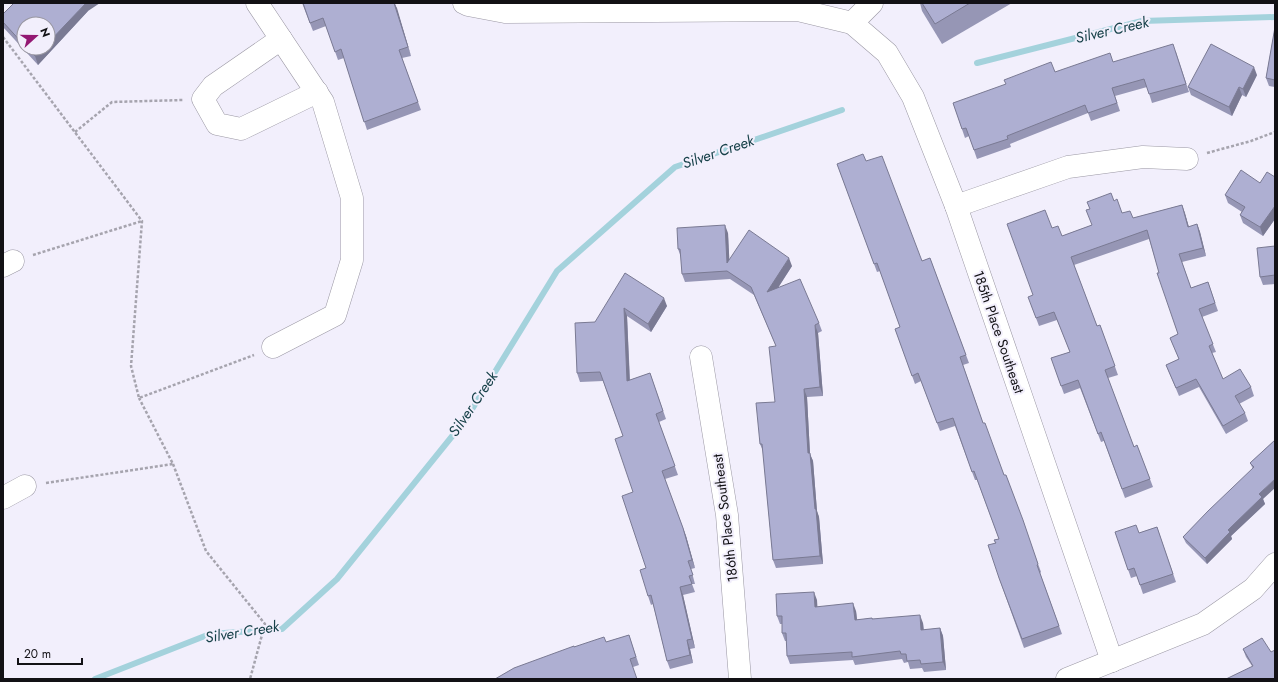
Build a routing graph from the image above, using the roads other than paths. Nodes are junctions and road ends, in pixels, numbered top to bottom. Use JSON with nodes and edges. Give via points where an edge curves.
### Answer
{"nodes":[{"id":1,"x":256,"y":3,"type":"edge"},
{"id":2,"x":464,"y":3,"type":"edge"},
{"id":3,"x":872,"y":3,"type":"edge"},
{"id":4,"x":704,"y":7,"type":"edge"},
{"id":5,"x":507,"y":8,"type":"edge"},
{"id":6,"x":852,"y":23,"type":"junction"},
{"id":7,"x":281,"y":39,"type":"junction"},
{"id":8,"x":317,"y":92,"type":"junction"},
{"id":9,"x":1187,"y":159,"type":"road end"},
{"id":10,"x":956,"y":206,"type":"junction"},
{"id":11,"x":273,"y":348,"type":"road end"},
{"id":12,"x":701,"y":357,"type":"dead end"},
{"id":13,"x":25,"y":486,"type":"road end"},
{"id":14,"x":3,"y":498,"type":"edge"},
{"id":15,"x":1275,"y":564,"type":"edge"},
{"id":16,"x":1112,"y":661,"type":"junction"},
{"id":17,"x":740,"y":679,"type":"edge"},
{"id":18,"x":1067,"y":679,"type":"edge"}],
"edges":[{"from":1,"to":7,"type":"street"},
{"from":2,"to":5,"type":"street"},
{"from":3,"to":6,"type":"street"},
{"from":4,"to":5,"type":"street"},
{"from":4,"to":6,"type":"street","via":[[798,10]]},
{"from":6,"to":10,"type":"street","name":"185th Place Southeast","via":[[887,53],[913,97]]},
{"from":7,"to":8,"type":"street"},
{"from":7,"to":8,"type":"street","via":[[213,86],[204,99],[217,124],[241,129]]},
{"from":8,"to":11,"type":"street","via":[[323,102],[352,198],[352,260],[335,315]]},
{"from":9,"to":10,"type":"street","via":[[1143,158],[1068,167]]},
{"from":10,"to":16,"type":"street","name":"185th Place Southeast"},
{"from":12,"to":17,"type":"street","name":"186th Place Southeast","via":[[727,515]]},
{"from":13,"to":14,"type":"street"},
{"from":15,"to":16,"type":"street","via":[[1253,589],[1203,624]]},
{"from":16,"to":18,"type":"street"}]}
